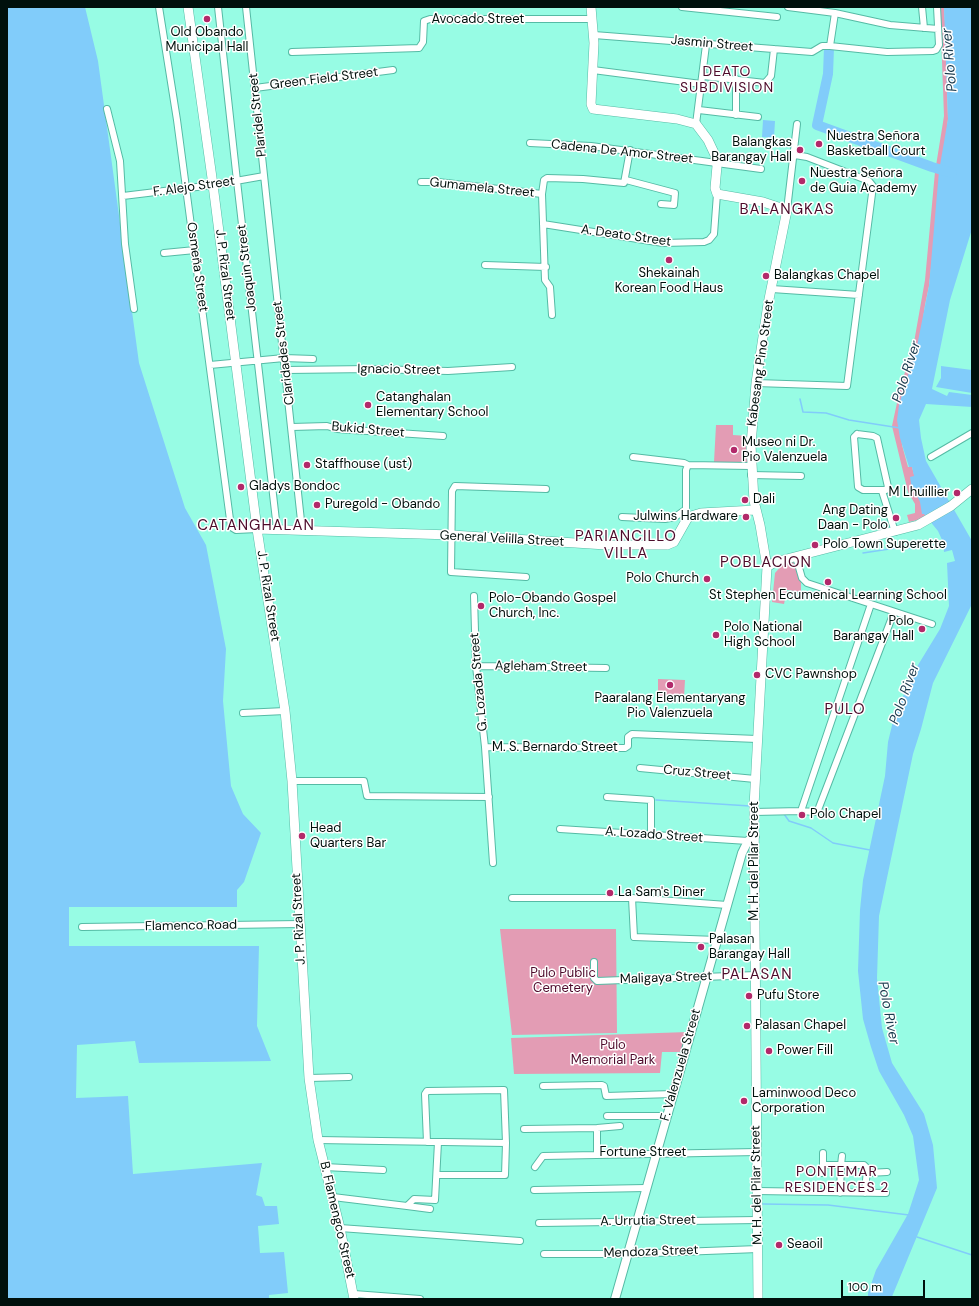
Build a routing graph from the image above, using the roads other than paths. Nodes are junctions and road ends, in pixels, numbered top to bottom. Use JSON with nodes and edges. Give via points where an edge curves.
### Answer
{"nodes":[{"id":1,"x":159,"y":7,"type":"edge"},
{"id":2,"x":188,"y":7,"type":"edge"},
{"id":3,"x":218,"y":7,"type":"edge"},
{"id":4,"x":246,"y":7,"type":"edge"},
{"id":5,"x":591,"y":7,"type":"edge"},
{"id":6,"x":682,"y":7,"type":"edge"},
{"id":7,"x":788,"y":7,"type":"edge"},
{"id":8,"x":922,"y":7,"type":"edge"},
{"id":9,"x":937,"y":7,"type":"edge"},
{"id":10,"x":831,"y":11,"type":"edge"},
{"id":11,"x":777,"y":17,"type":"dead end"},
{"id":12,"x":592,"y":20,"type":"junction"},
{"id":13,"x":924,"y":28,"type":"junction"},
{"id":14,"x":938,"y":29,"type":"junction"},
{"id":15,"x":594,"y":35,"type":"junction"},
{"id":16,"x":706,"y":45,"type":"junction"},
{"id":17,"x":830,"y":46,"type":"junction"},
{"id":18,"x":774,"y":49,"type":"junction"},
{"id":19,"x":292,"y":52,"type":"dead end"},
{"id":20,"x":393,"y":70,"type":"dead end"},
{"id":21,"x":593,"y":70,"type":"junction"},
{"id":22,"x":703,"y":76,"type":"junction"},
{"id":23,"x":736,"y":80,"type":"junction"},
{"id":24,"x":701,"y":84,"type":"junction"},
{"id":25,"x":255,"y":88,"type":"junction"},
{"id":26,"x":107,"y":109,"type":"dead end"},
{"id":27,"x":699,"y":110,"type":"junction"},
{"id":28,"x":736,"y":115,"type":"junction"},
{"id":29,"x":758,"y":117,"type":"dead end"},
{"id":30,"x":696,"y":124,"type":"junction"},
{"id":31,"x":797,"y":124,"type":"dead end"},
{"id":32,"x":530,"y":143,"type":"dead end"},
{"id":33,"x":630,"y":150,"type":"junction"},
{"id":34,"x":795,"y":155,"type":"junction"},
{"id":35,"x":718,"y":162,"type":"junction"},
{"id":36,"x":761,"y":169,"type":"dead end"},
{"id":37,"x":264,"y":176,"type":"junction"},
{"id":38,"x":626,"y":180,"type":"junction"},
{"id":39,"x":236,"y":181,"type":"junction"},
{"id":40,"x":421,"y":182,"type":"dead end"},
{"id":41,"x":213,"y":185,"type":"junction"},
{"id":42,"x":186,"y":188,"type":"junction"},
{"id":43,"x":542,"y":194,"type":"junction"},
{"id":44,"x":717,"y":194,"type":"junction"},
{"id":45,"x":123,"y":196,"type":"junction"},
{"id":46,"x":661,"y":204,"type":"dead end"},
{"id":47,"x":787,"y":210,"type":"junction"},
{"id":48,"x":543,"y":224,"type":"junction"},
{"id":49,"x":195,"y":250,"type":"junction"},
{"id":50,"x":164,"y":253,"type":"dead end"},
{"id":51,"x":485,"y":265,"type":"dead end"},
{"id":52,"x":546,"y":267,"type":"junction"},
{"id":53,"x":772,"y":289,"type":"junction"},
{"id":54,"x":858,"y":295,"type":"junction"},
{"id":55,"x":134,"y":309,"type":"dead end"},
{"id":56,"x":552,"y":315,"type":"dead end"},
{"id":57,"x":284,"y":358,"type":"junction"},
{"id":58,"x":313,"y":359,"type":"dead end"},
{"id":59,"x":258,"y":360,"type":"junction"},
{"id":60,"x":235,"y":362,"type":"junction"},
{"id":61,"x":210,"y":365,"type":"junction"},
{"id":62,"x":512,"y":367,"type":"dead end"},
{"id":63,"x":286,"y":370,"type":"junction"},
{"id":64,"x":756,"y":383,"type":"junction"},
{"id":65,"x":292,"y":427,"type":"junction"},
{"id":66,"x":972,"y":433,"type":"edge"},
{"id":67,"x":443,"y":436,"type":"dead end"},
{"id":68,"x":633,"y":456,"type":"dead end"},
{"id":69,"x":931,"y":457,"type":"dead end"},
{"id":70,"x":688,"y":465,"type":"junction"},
{"id":71,"x":751,"y":466,"type":"junction"},
{"id":72,"x":751,"y":476,"type":"junction"},
{"id":73,"x":801,"y":476,"type":"dead end"},
{"id":74,"x":546,"y":489,"type":"dead end"},
{"id":75,"x":972,"y":489,"type":"edge"},
{"id":76,"x":882,"y":491,"type":"junction"},
{"id":77,"x":755,"y":510,"type":"junction"},
{"id":78,"x":686,"y":514,"type":"junction"},
{"id":79,"x":622,"y":517,"type":"dead end"},
{"id":80,"x":258,"y":529,"type":"junction"},
{"id":81,"x":278,"y":529,"type":"junction"},
{"id":82,"x":302,"y":530,"type":"junction"},
{"id":83,"x":895,"y":532,"type":"junction"},
{"id":84,"x":452,"y":535,"type":"junction"},
{"id":85,"x":796,"y":557,"type":"junction"},
{"id":86,"x":767,"y":567,"type":"junction"},
{"id":87,"x":526,"y":577,"type":"dead end"},
{"id":88,"x":474,"y":596,"type":"dead end"},
{"id":89,"x":871,"y":604,"type":"junction"},
{"id":90,"x":894,"y":612,"type":"junction"},
{"id":91,"x":932,"y":624,"type":"dead end"},
{"id":92,"x":476,"y":666,"type":"junction"},
{"id":93,"x":606,"y":668,"type":"dead end"},
{"id":94,"x":285,"y":711,"type":"junction"},
{"id":95,"x":243,"y":712,"type":"dead end"},
{"id":96,"x":758,"y":739,"type":"junction"},
{"id":97,"x":485,"y":747,"type":"junction"},
{"id":98,"x":640,"y":768,"type":"dead end"},
{"id":99,"x":755,"y":779,"type":"junction"},
{"id":100,"x":292,"y":781,"type":"junction"},
{"id":101,"x":489,"y":797,"type":"junction"},
{"id":102,"x":607,"y":798,"type":"dead end"},
{"id":103,"x":801,"y":811,"type":"junction"},
{"id":104,"x":754,"y":812,"type":"junction"},
{"id":105,"x":560,"y":829,"type":"dead end"},
{"id":106,"x":651,"y":835,"type":"junction"},
{"id":107,"x":751,"y":838,"type":"junction"},
{"id":108,"x":493,"y":863,"type":"dead end"},
{"id":109,"x":512,"y":898,"type":"dead end"},
{"id":110,"x":632,"y":898,"type":"junction"},
{"id":111,"x":727,"y":905,"type":"junction"},
{"id":112,"x":300,"y":924,"type":"junction"},
{"id":113,"x":82,"y":927,"type":"dead end"},
{"id":114,"x":717,"y":940,"type":"junction"},
{"id":115,"x":594,"y":962,"type":"dead end"},
{"id":116,"x":756,"y":975,"type":"junction"},
{"id":117,"x":706,"y":978,"type":"junction"},
{"id":118,"x":349,"y":1077,"type":"dead end"},
{"id":119,"x":309,"y":1078,"type":"junction"},
{"id":120,"x":543,"y":1086,"type":"dead end"},
{"id":121,"x":673,"y":1094,"type":"junction"},
{"id":122,"x":607,"y":1116,"type":"dead end"},
{"id":123,"x":667,"y":1116,"type":"junction"},
{"id":124,"x":620,"y":1126,"type":"dead end"},
{"id":125,"x":597,"y":1128,"type":"junction"},
{"id":126,"x":524,"y":1129,"type":"dead end"},
{"id":127,"x":318,"y":1140,"type":"junction"},
{"id":128,"x":427,"y":1142,"type":"junction"},
{"id":129,"x":438,"y":1142,"type":"junction"},
{"id":130,"x":506,"y":1143,"type":"junction"},
{"id":131,"x":757,"y":1152,"type":"junction"},
{"id":132,"x":823,"y":1153,"type":"dead end"},
{"id":133,"x":597,"y":1154,"type":"junction"},
{"id":134,"x":656,"y":1154,"type":"junction"},
{"id":135,"x":842,"y":1156,"type":"dead end"},
{"id":136,"x":823,"y":1165,"type":"junction"},
{"id":137,"x":841,"y":1165,"type":"junction"},
{"id":138,"x":325,"y":1167,"type":"junction"},
{"id":139,"x":535,"y":1167,"type":"dead end"},
{"id":140,"x":383,"y":1170,"type":"dead end"},
{"id":141,"x":887,"y":1172,"type":"dead end"},
{"id":142,"x":822,"y":1173,"type":"dead end"},
{"id":143,"x":868,"y":1173,"type":"junction"},
{"id":144,"x":437,"y":1174,"type":"junction"},
{"id":145,"x":646,"y":1188,"type":"junction"},
{"id":146,"x":534,"y":1190,"type":"dead end"},
{"id":147,"x":757,"y":1191,"type":"junction"},
{"id":148,"x":840,"y":1193,"type":"junction"},
{"id":149,"x":865,"y":1193,"type":"junction"},
{"id":150,"x":886,"y":1193,"type":"dead end"},
{"id":151,"x":333,"y":1197,"type":"junction"},
{"id":152,"x":407,"y":1206,"type":"junction"},
{"id":153,"x":430,"y":1209,"type":"dead end"},
{"id":154,"x":758,"y":1220,"type":"junction"},
{"id":155,"x":637,"y":1221,"type":"junction"},
{"id":156,"x":539,"y":1223,"type":"dead end"},
{"id":157,"x":340,"y":1228,"type":"junction"},
{"id":158,"x":520,"y":1242,"type":"dead end"},
{"id":159,"x":758,"y":1249,"type":"junction"},
{"id":160,"x":544,"y":1254,"type":"dead end"},
{"id":161,"x":628,"y":1254,"type":"junction"},
{"id":162,"x":354,"y":1296,"type":"edge"},
{"id":163,"x":420,"y":1299,"type":"edge"},
{"id":164,"x":615,"y":1299,"type":"edge"},
{"id":165,"x":758,"y":1299,"type":"edge"}],
"edges":[{"from":1,"to":42,"type":"street","name":"Osmeña Street"},
{"from":2,"to":41,"type":"main road","name":"J. P. Rizal Street"},
{"from":3,"to":39,"type":"street","name":"Joaquin Street"},
{"from":4,"to":25,"type":"street","name":"Plaridel Street"},
{"from":5,"to":12,"type":"main road"},
{"from":6,"to":11,"type":"street"},
{"from":7,"to":10,"type":"street"},
{"from":8,"to":13,"type":"street"},
{"from":9,"to":14,"type":"street"},
{"from":10,"to":13,"type":"street","via":[[890,25]]},
{"from":10,"to":17,"type":"street"},
{"from":12,"to":15,"type":"main road"},
{"from":12,"to":19,"type":"street","name":"Avocado Street","via":[[430,19],[424,21],[423,42],[419,48]]},
{"from":13,"to":14,"type":"street"},
{"from":14,"to":17,"type":"street","via":[[939,45],[933,51],[887,52]]},
{"from":15,"to":16,"type":"street","name":"Jasmin Street"},
{"from":15,"to":21,"type":"main road"},
{"from":16,"to":18,"type":"street","name":"Jasmin Street"},
{"from":16,"to":22,"type":"street"},
{"from":17,"to":18,"type":"street","name":"Jasmin Street","via":[[822,46],[812,52]]},
{"from":18,"to":23,"type":"street","via":[[771,76],[765,83]]},
{"from":20,"to":25,"type":"street","name":"Green Field Street"},
{"from":21,"to":24,"type":"street"},
{"from":21,"to":30,"type":"main road","via":[[593,108],[677,119]]},
{"from":22,"to":23,"type":"street"},
{"from":22,"to":24,"type":"street"},
{"from":23,"to":28,"type":"street"},
{"from":24,"to":27,"type":"street"},
{"from":25,"to":37,"type":"street","name":"Plaridel Street"},
{"from":26,"to":45,"type":"street","via":[[118,149]]},
{"from":27,"to":28,"type":"street"},
{"from":27,"to":30,"type":"street"},
{"from":28,"to":29,"type":"street"},
{"from":30,"to":35,"type":"main road","via":[[708,140]]},
{"from":31,"to":34,"type":"street"},
{"from":32,"to":33,"type":"street","name":"Cadena De Amor Street"},
{"from":33,"to":35,"type":"street","name":"Cadena De Amor Street"},
{"from":33,"to":38,"type":"street"},
{"from":34,"to":47,"type":"street"},
{"from":34,"to":54,"type":"street","via":[[807,157],[869,181],[873,186]]},
{"from":35,"to":36,"type":"street","name":"Cadena De Amor Street"},
{"from":35,"to":44,"type":"main road","via":[[715,188]]},
{"from":37,"to":39,"type":"street","name":"F. Alejo Street"},
{"from":37,"to":57,"type":"street","name":"Claridades Street"},
{"from":38,"to":43,"type":"street","name":"Gumamela Street","via":[[623,184],[583,179],[545,179]]},
{"from":38,"to":46,"type":"street","via":[[675,193],[674,205]]},
{"from":39,"to":41,"type":"street","name":"F. Alejo Street"},
{"from":39,"to":59,"type":"street","name":"Joaquin Street"},
{"from":40,"to":43,"type":"street","name":"Gumamela Street"},
{"from":41,"to":42,"type":"street","name":"F. Alejo Street"},
{"from":41,"to":60,"type":"main road","name":"J. P. Rizal Street"},
{"from":42,"to":45,"type":"street","name":"F. Alejo Street"},
{"from":42,"to":49,"type":"street","name":"Osmeña Street"},
{"from":43,"to":48,"type":"street"},
{"from":44,"to":47,"type":"main road","via":[[763,202]]},
{"from":44,"to":48,"type":"street","name":"A. Deato Street","via":[[714,234],[704,242],[663,243]]},
{"from":45,"to":55,"type":"street","via":[[125,244]]},
{"from":47,"to":53,"type":"main road","name":"Kabesang Pino Street"},
{"from":48,"to":52,"type":"street"},
{"from":49,"to":50,"type":"street"},
{"from":49,"to":61,"type":"street","name":"Osmeña Street"},
{"from":51,"to":52,"type":"street"},
{"from":52,"to":56,"type":"street","via":[[545,280],[550,287]]},
{"from":53,"to":54,"type":"street"},
{"from":53,"to":64,"type":"main road","name":"Kabesang Pino Street"},
{"from":54,"to":64,"type":"street","via":[[847,386]]},
{"from":57,"to":58,"type":"street"},
{"from":57,"to":59,"type":"street"},
{"from":57,"to":63,"type":"street","name":"Claridades Street"},
{"from":59,"to":60,"type":"street"},
{"from":59,"to":81,"type":"street","name":"Joaquin Street"},
{"from":60,"to":61,"type":"street"},
{"from":60,"to":80,"type":"main road","name":"J. P. Rizal Street"},
{"from":61,"to":80,"type":"street","name":"Osmeña Street","via":[[231,527],[236,530]]},
{"from":62,"to":63,"type":"street","name":"Ignacio Street","via":[[448,371]]},
{"from":63,"to":65,"type":"street","name":"Claridades Street"},
{"from":64,"to":71,"type":"main road","name":"Kabesang Pino Street","via":[[751,424]]},
{"from":65,"to":67,"type":"street","name":"Bukid Street","via":[[327,426],[336,429]]},
{"from":65,"to":82,"type":"street","name":"Claridades Street"},
{"from":66,"to":69,"type":"street"},
{"from":68,"to":70,"type":"street"},
{"from":70,"to":71,"type":"street"},
{"from":70,"to":78,"type":"street"},
{"from":71,"to":72,"type":"main road","name":"Kabesang Pino Street"},
{"from":72,"to":73,"type":"street"},
{"from":72,"to":77,"type":"main road","name":"Kabesang Pino Street"},
{"from":74,"to":84,"type":"street","via":[[455,486],[452,491]]},
{"from":75,"to":83,"type":"main road","via":[[932,519]]},
{"from":76,"to":76,"type":"street","via":[[888,487],[877,438],[856,434],[854,437],[858,487],[863,490]]},
{"from":76,"to":83,"type":"street"},
{"from":77,"to":78,"type":"main road"},
{"from":77,"to":86,"type":"main road","name":"Kabesang Pino Street"},
{"from":78,"to":79,"type":"street","via":[[665,519]]},
{"from":78,"to":84,"type":"main road","name":"General Velilla Street","via":[[678,537],[668,545],[606,545]]},
{"from":80,"to":81,"type":"main road","name":"General Velilla Street"},
{"from":80,"to":94,"type":"main road","name":"J. P. Rizal Street"},
{"from":81,"to":82,"type":"main road","name":"General Velilla Street"},
{"from":82,"to":84,"type":"main road","name":"General Velilla Street"},
{"from":83,"to":85,"type":"main road"},
{"from":84,"to":87,"type":"street","via":[[451,572]]},
{"from":85,"to":86,"type":"main road","via":[[771,563]]},
{"from":85,"to":89,"type":"street","via":[[805,582]]},
{"from":86,"to":96,"type":"main road","name":"M. H. del Pilar Street"},
{"from":88,"to":92,"type":"street","name":"G. Lozada Street"},
{"from":89,"to":90,"type":"street"},
{"from":89,"to":103,"type":"street"},
{"from":90,"to":91,"type":"street"},
{"from":90,"to":103,"type":"street","via":[[816,812]]},
{"from":92,"to":93,"type":"street","name":"Agleham Street"},
{"from":92,"to":97,"type":"street","name":"G. Lozada Street"},
{"from":94,"to":95,"type":"street"},
{"from":94,"to":100,"type":"main road","name":"J. P. Rizal Street"},
{"from":96,"to":97,"type":"street","name":"M. S. Bernardo Street","via":[[632,734],[628,737],[628,746],[625,748]]},
{"from":96,"to":99,"type":"main road","name":"M. H. del Pilar Street"},
{"from":97,"to":101,"type":"street","name":"G. Lozada Street"},
{"from":98,"to":99,"type":"street","name":"Cruz Street"},
{"from":99,"to":104,"type":"main road","name":"M. H. del Pilar Street"},
{"from":100,"to":101,"type":"street","via":[[364,781],[367,796]]},
{"from":100,"to":112,"type":"main road","name":"J. P. Rizal Street"},
{"from":101,"to":108,"type":"street","name":"G. Lozada Street"},
{"from":102,"to":106,"type":"street","via":[[652,800]]},
{"from":103,"to":104,"type":"street"},
{"from":104,"to":107,"type":"main road","name":"M. H. del Pilar Street"},
{"from":105,"to":106,"type":"street","name":"A. Lozado Street"},
{"from":106,"to":107,"type":"street","name":"A. Lozado Street"},
{"from":107,"to":111,"type":"street","name":"F. Valenzuela Street","via":[[742,853]]},
{"from":107,"to":116,"type":"main road","name":"M. H. del Pilar Street"},
{"from":109,"to":110,"type":"street"},
{"from":110,"to":111,"type":"street"},
{"from":110,"to":114,"type":"street","via":[[634,937]]},
{"from":111,"to":114,"type":"street","name":"F. Valenzuela Street"},
{"from":112,"to":113,"type":"street","name":"Flamenco Road"},
{"from":112,"to":119,"type":"main road","name":"J. P. Rizal Street"},
{"from":114,"to":117,"type":"street","name":"F. Valenzuela Street"},
{"from":115,"to":117,"type":"street","name":"Maligaya Street","via":[[594,978],[597,981]]},
{"from":116,"to":117,"type":"street","name":"Maligaya Street"},
{"from":116,"to":131,"type":"main road","name":"M. H. del Pilar Street"},
{"from":117,"to":121,"type":"street","name":"F. Valenzuela Street"},
{"from":118,"to":119,"type":"street"},
{"from":119,"to":127,"type":"main road","name":"J. P. Rizal Street"},
{"from":120,"to":121,"type":"street","via":[[602,1085],[606,1096]]},
{"from":121,"to":123,"type":"street","name":"F. Valenzuela Street"},
{"from":122,"to":123,"type":"street"},
{"from":123,"to":134,"type":"street","name":"F. Valenzuela Street"},
{"from":124,"to":125,"type":"street"},
{"from":125,"to":126,"type":"street"},
{"from":125,"to":133,"type":"street"},
{"from":127,"to":128,"type":"street"},
{"from":127,"to":138,"type":"main road","name":"B. Flamengco Street"},
{"from":128,"to":129,"type":"street"},
{"from":128,"to":130,"type":"street","via":[[427,1091],[502,1090],[505,1093]]},
{"from":129,"to":130,"type":"street"},
{"from":129,"to":144,"type":"street"},
{"from":130,"to":144,"type":"street","via":[[504,1176]]},
{"from":131,"to":134,"type":"street","name":"Fortune Street"},
{"from":131,"to":147,"type":"main road","name":"M. H. del Pilar Street"},
{"from":132,"to":136,"type":"street"},
{"from":133,"to":134,"type":"street","name":"Fortune Street"},
{"from":133,"to":139,"type":"street","name":"Fortune Street","via":[[543,1156]]},
{"from":134,"to":145,"type":"street","name":"F. Valenzuela Street"},
{"from":135,"to":137,"type":"street"},
{"from":136,"to":137,"type":"street"},
{"from":136,"to":142,"type":"street"},
{"from":137,"to":143,"type":"street","via":[[864,1165]]},
{"from":137,"to":148,"type":"street"},
{"from":138,"to":140,"type":"street"},
{"from":138,"to":151,"type":"main road","name":"B. Flamengco Street"},
{"from":141,"to":143,"type":"street"},
{"from":143,"to":149,"type":"street"},
{"from":144,"to":152,"type":"street","via":[[436,1199],[414,1199]]},
{"from":145,"to":146,"type":"street"},
{"from":145,"to":155,"type":"street","name":"F. Valenzuela Street"},
{"from":147,"to":148,"type":"street"},
{"from":147,"to":154,"type":"main road","name":"M. H. del Pilar Street"},
{"from":148,"to":149,"type":"street"},
{"from":149,"to":150,"type":"street"},
{"from":151,"to":152,"type":"street"},
{"from":151,"to":157,"type":"main road","name":"B. Flamengco Street"},
{"from":152,"to":153,"type":"street"},
{"from":154,"to":155,"type":"street","name":"A. Urrutia Street"},
{"from":154,"to":159,"type":"main road","name":"M. H. del Pilar Street"},
{"from":155,"to":156,"type":"street","name":"A. Urrutia Street"},
{"from":155,"to":161,"type":"street","name":"F. Valenzuela Street"},
{"from":157,"to":158,"type":"street"},
{"from":157,"to":162,"type":"main road","name":"B. Flamengco Street"},
{"from":159,"to":161,"type":"street","name":"Mendoza Street"},
{"from":159,"to":165,"type":"main road","name":"M. H. del Pilar Street"},
{"from":160,"to":161,"type":"street","name":"Mendoza Street"},
{"from":161,"to":164,"type":"street","name":"F. Valenzuela Street"},
{"from":162,"to":163,"type":"street"}]}
